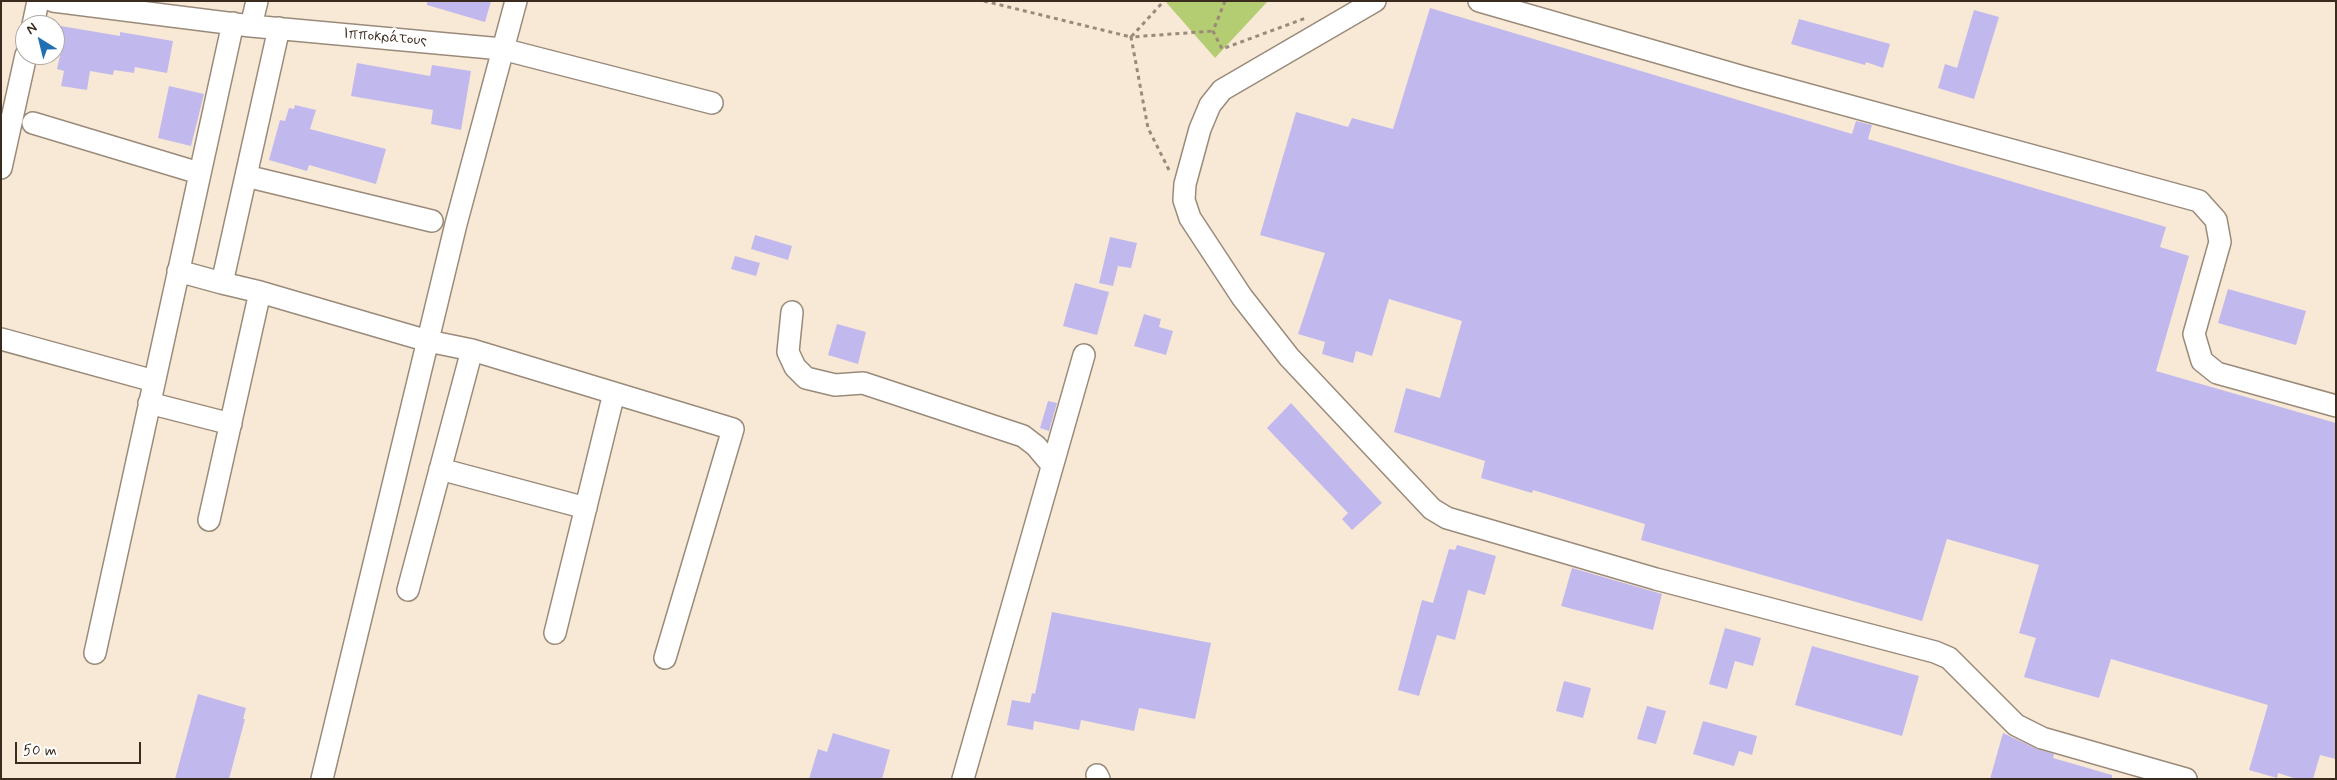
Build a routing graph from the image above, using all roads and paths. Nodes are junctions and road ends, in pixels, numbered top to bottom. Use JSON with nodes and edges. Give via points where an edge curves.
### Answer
{"nodes":[{"id":1,"x":38,"y":1,"type":"edge"},
{"id":2,"x":53,"y":1,"type":"edge"},
{"id":3,"x":257,"y":1,"type":"edge"},
{"id":4,"x":516,"y":1,"type":"edge"},
{"id":5,"x":984,"y":1,"type":"edge"},
{"id":6,"x":1164,"y":1,"type":"edge"},
{"id":7,"x":1225,"y":1,"type":"edge"},
{"id":8,"x":1374,"y":1,"type":"edge"},
{"id":9,"x":1479,"y":1,"type":"edge"},
{"id":10,"x":35,"y":15,"type":"edge"},
{"id":11,"x":1309,"y":17,"type":"dead end"},
{"id":12,"x":242,"y":24,"type":"junction"},
{"id":13,"x":279,"y":28,"type":"junction"},
{"id":14,"x":1213,"y":31,"type":"junction"},
{"id":15,"x":1131,"y":37,"type":"junction"},
{"id":16,"x":502,"y":49,"type":"junction"},
{"id":17,"x":24,"y":65,"type":"edge"},
{"id":18,"x":712,"y":103,"type":"dead end"},
{"id":19,"x":33,"y":123,"type":"dead end"},
{"id":20,"x":1,"y":168,"type":"edge"},
{"id":21,"x":199,"y":173,"type":"junction"},
{"id":22,"x":246,"y":176,"type":"junction"},
{"id":23,"x":1185,"y":184,"type":"junction"},
{"id":24,"x":432,"y":221,"type":"dead end"},
{"id":25,"x":178,"y":271,"type":"junction"},
{"id":26,"x":222,"y":283,"type":"junction"},
{"id":27,"x":260,"y":292,"type":"junction"},
{"id":28,"x":792,"y":312,"type":"dead end"},
{"id":29,"x":1,"y":339,"type":"edge"},
{"id":30,"x":428,"y":341,"type":"junction"},
{"id":31,"x":472,"y":350,"type":"junction"},
{"id":32,"x":1084,"y":355,"type":"dead end"},
{"id":33,"x":154,"y":382,"type":"junction"},
{"id":34,"x":614,"y":393,"type":"junction"},
{"id":35,"x":150,"y":403,"type":"junction"},
{"id":36,"x":2336,"y":406,"type":"edge"},
{"id":37,"x":231,"y":424,"type":"junction"},
{"id":38,"x":1052,"y":465,"type":"junction"},
{"id":39,"x":440,"y":469,"type":"junction"},
{"id":40,"x":586,"y":508,"type":"junction"},
{"id":41,"x":210,"y":520,"type":"dead end"},
{"id":42,"x":408,"y":590,"type":"dead end"},
{"id":43,"x":555,"y":633,"type":"dead end"},
{"id":44,"x":95,"y":653,"type":"dead end"},
{"id":45,"x":665,"y":658,"type":"dead end"},
{"id":46,"x":322,"y":779,"type":"edge"},
{"id":47,"x":963,"y":779,"type":"edge"},
{"id":48,"x":2186,"y":779,"type":"edge"}],
"edges":[{"from":1,"to":10,"type":"street"},
{"from":2,"to":12,"type":"street","name":"Ιπποκράτους"},
{"from":3,"to":12,"type":"street"},
{"from":4,"to":16,"type":"street"},
{"from":5,"to":15,"type":"path"},
{"from":6,"to":15,"type":"path"},
{"from":7,"to":14,"type":"path"},
{"from":8,"to":23,"type":"street","via":[[1222,90],[1210,105],[1200,129]]},
{"from":9,"to":36,"type":"street","via":[[2199,201],[2216,220],[2220,242],[2194,334],[2202,360],[2218,373]]},
{"from":11,"to":14,"type":"path","via":[[1222,50]]},
{"from":12,"to":13,"type":"street","name":"Ιπποκράτους"},
{"from":12,"to":21,"type":"street"},
{"from":13,"to":16,"type":"street","name":"Ιπποκράτους"},
{"from":13,"to":22,"type":"street"},
{"from":14,"to":15,"type":"path"},
{"from":15,"to":23,"type":"path","via":[[1148,128],[1171,173]]},
{"from":16,"to":18,"type":"street","name":"Ιπποκράτους"},
{"from":16,"to":30,"type":"street"},
{"from":17,"to":20,"type":"street"},
{"from":19,"to":21,"type":"street"},
{"from":21,"to":25,"type":"street"},
{"from":22,"to":24,"type":"street"},
{"from":22,"to":26,"type":"street"},
{"from":23,"to":48,"type":"street","via":[[1184,200],[1190,218],[1242,297],[1296,364],[1432,509],[1447,518],[1656,578],[1935,652],[1949,658],[2016,725],[2042,738]]},
{"from":25,"to":26,"type":"street"},
{"from":25,"to":33,"type":"street"},
{"from":26,"to":27,"type":"street"},
{"from":27,"to":30,"type":"street"},
{"from":27,"to":37,"type":"street"},
{"from":28,"to":38,"type":"street","via":[[788,352],[795,367],[806,378],[835,385],[863,383],[1023,436]]},
{"from":29,"to":33,"type":"street"},
{"from":30,"to":31,"type":"street"},
{"from":30,"to":46,"type":"street"},
{"from":31,"to":34,"type":"street"},
{"from":31,"to":39,"type":"street"},
{"from":32,"to":38,"type":"street"},
{"from":33,"to":35,"type":"street"},
{"from":34,"to":40,"type":"street"},
{"from":34,"to":45,"type":"street","via":[[733,429]]},
{"from":35,"to":37,"type":"street"},
{"from":35,"to":44,"type":"street"},
{"from":37,"to":41,"type":"street"},
{"from":38,"to":47,"type":"street"},
{"from":39,"to":40,"type":"street"},
{"from":39,"to":42,"type":"street"},
{"from":40,"to":43,"type":"street"}]}
